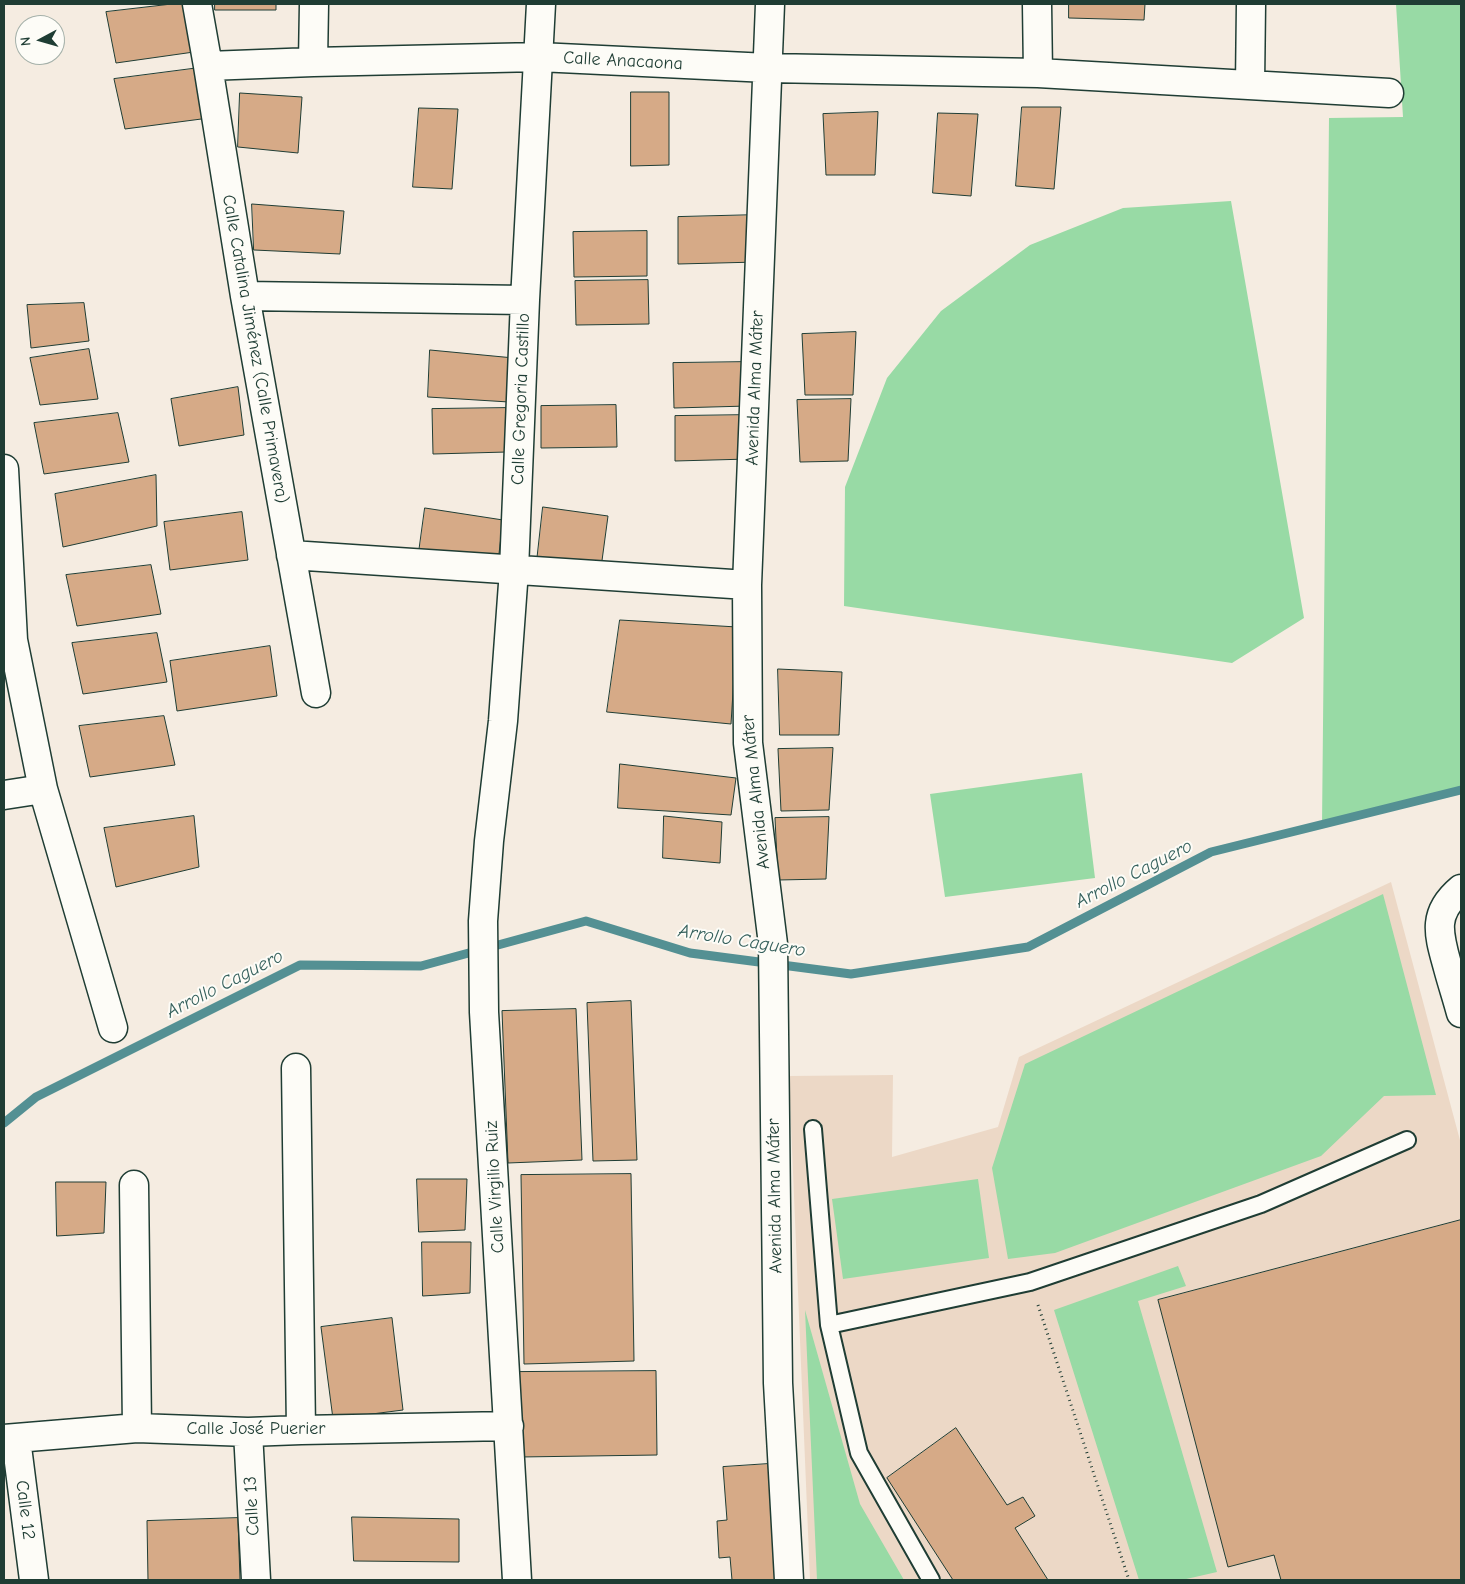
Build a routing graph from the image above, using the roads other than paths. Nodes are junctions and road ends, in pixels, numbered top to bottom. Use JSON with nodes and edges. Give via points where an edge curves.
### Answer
{"nodes":[{"id":1,"x":197,"y":4,"type":"edge"},
{"id":2,"x":314,"y":4,"type":"edge"},
{"id":3,"x":541,"y":4,"type":"edge"},
{"id":4,"x":770,"y":4,"type":"edge"},
{"id":5,"x":1037,"y":4,"type":"edge"},
{"id":6,"x":1251,"y":4,"type":"edge"},
{"id":7,"x":539,"y":57,"type":"junction"},
{"id":8,"x":312,"y":62,"type":"junction"},
{"id":9,"x":208,"y":66,"type":"junction"},
{"id":10,"x":768,"y":68,"type":"junction"},
{"id":11,"x":1038,"y":73,"type":"junction"},
{"id":12,"x":1250,"y":85,"type":"junction"},
{"id":13,"x":1389,"y":93,"type":"dead end"},
{"id":14,"x":245,"y":296,"type":"junction"},
{"id":15,"x":526,"y":300,"type":"junction"},
{"id":16,"x":4,"y":469,"type":"edge"},
{"id":17,"x":291,"y":555,"type":"junction"},
{"id":18,"x":514,"y":570,"type":"junction"},
{"id":19,"x":747,"y":585,"type":"junction"},
{"id":20,"x":7,"y":637,"type":"edge"},
{"id":21,"x":316,"y":693,"type":"dead end"},
{"id":22,"x":43,"y":790,"type":"junction"},
{"id":23,"x":494,"y":794,"type":"joint"},
{"id":24,"x":4,"y":795,"type":"edge"},
{"id":25,"x":1461,"y":890,"type":"edge"},
{"id":26,"x":1461,"y":1013,"type":"edge"},
{"id":27,"x":113,"y":1028,"type":"dead end"},
{"id":28,"x":296,"y":1068,"type":"dead end"},
{"id":29,"x":813,"y":1129,"type":"dead end"},
{"id":30,"x":1407,"y":1140,"type":"dead end"},
{"id":31,"x":134,"y":1185,"type":"dead end"},
{"id":32,"x":829,"y":1326,"type":"junction"},
{"id":33,"x":509,"y":1426,"type":"junction"},
{"id":34,"x":138,"y":1428,"type":"junction"},
{"id":35,"x":300,"y":1430,"type":"junction"},
{"id":36,"x":248,"y":1432,"type":"junction"},
{"id":37,"x":10,"y":1439,"type":"edge"},
{"id":38,"x":34,"y":1580,"type":"edge"},
{"id":39,"x":256,"y":1580,"type":"edge"},
{"id":40,"x":517,"y":1580,"type":"edge"},
{"id":41,"x":789,"y":1580,"type":"edge"},
{"id":42,"x":931,"y":1580,"type":"edge"}],
"edges":[{"from":1,"to":9,"type":"street","name":"Calle Catalina Jiménez (Calle Primavera)"},
{"from":2,"to":8,"type":"street"},
{"from":3,"to":7,"type":"street","name":"Calle Gregoria Castillo"},
{"from":4,"to":10,"type":"street","name":"Avenida Alma Máter"},
{"from":5,"to":11,"type":"street"},
{"from":6,"to":12,"type":"street"},
{"from":7,"to":8,"type":"street","name":"Calle Anacaona"},
{"from":7,"to":10,"type":"street","name":"Calle Anacaona"},
{"from":7,"to":15,"type":"street","name":"Calle Gregoria Castillo"},
{"from":8,"to":9,"type":"street","name":"Calle Anacaona"},
{"from":9,"to":14,"type":"street","name":"Calle Catalina Jiménez (Calle Primavera)"},
{"from":10,"to":11,"type":"street","name":"Calle Anacaona"},
{"from":10,"to":19,"type":"street","name":"Avenida Alma Máter"},
{"from":11,"to":12,"type":"street","name":"Calle Anacaona"},
{"from":12,"to":13,"type":"street","name":"Calle Anacaona"},
{"from":14,"to":15,"type":"street"},
{"from":14,"to":17,"type":"street","name":"Calle Catalina Jiménez (Calle Primavera)"},
{"from":15,"to":18,"type":"street","name":"Calle Gregoria Castillo"},
{"from":16,"to":20,"type":"street"},
{"from":17,"to":18,"type":"street"},
{"from":17,"to":21,"type":"street","name":"Calle Catalina Jiménez (Calle Primavera)"},
{"from":18,"to":19,"type":"street"},
{"from":18,"to":23,"type":"street","name":"Calle Gregoria Castillo"},
{"from":19,"to":41,"type":"street","name":"Avenida Alma Máter","via":[[748,743],[773,944],[778,1383]]},
{"from":20,"to":22,"type":"street"},
{"from":22,"to":24,"type":"street"},
{"from":22,"to":27,"type":"street"},
{"from":23,"to":33,"type":"street","name":"Calle Virgilio Ruiz","via":[[483,921],[484,1012]]},
{"from":25,"to":26,"type":"street","via":[[1442,912],[1439,935]]},
{"from":28,"to":35,"type":"street"},
{"from":29,"to":32,"type":"lane"},
{"from":30,"to":32,"type":"lane","via":[[1261,1204],[1030,1282]]},
{"from":31,"to":34,"type":"street"},
{"from":32,"to":42,"type":"lane","via":[[859,1453]]},
{"from":33,"to":35,"type":"street","name":"Calle José Puerier"},
{"from":33,"to":40,"type":"street","name":"Calle Virgilio Ruiz"},
{"from":34,"to":36,"type":"street","name":"Calle José Puerier"},
{"from":34,"to":37,"type":"street","name":"Calle José Puerier"},
{"from":35,"to":36,"type":"street","name":"Calle José Puerier"},
{"from":36,"to":39,"type":"street","name":"Calle 13"},
{"from":37,"to":38,"type":"street","name":"Calle 12"}]}
